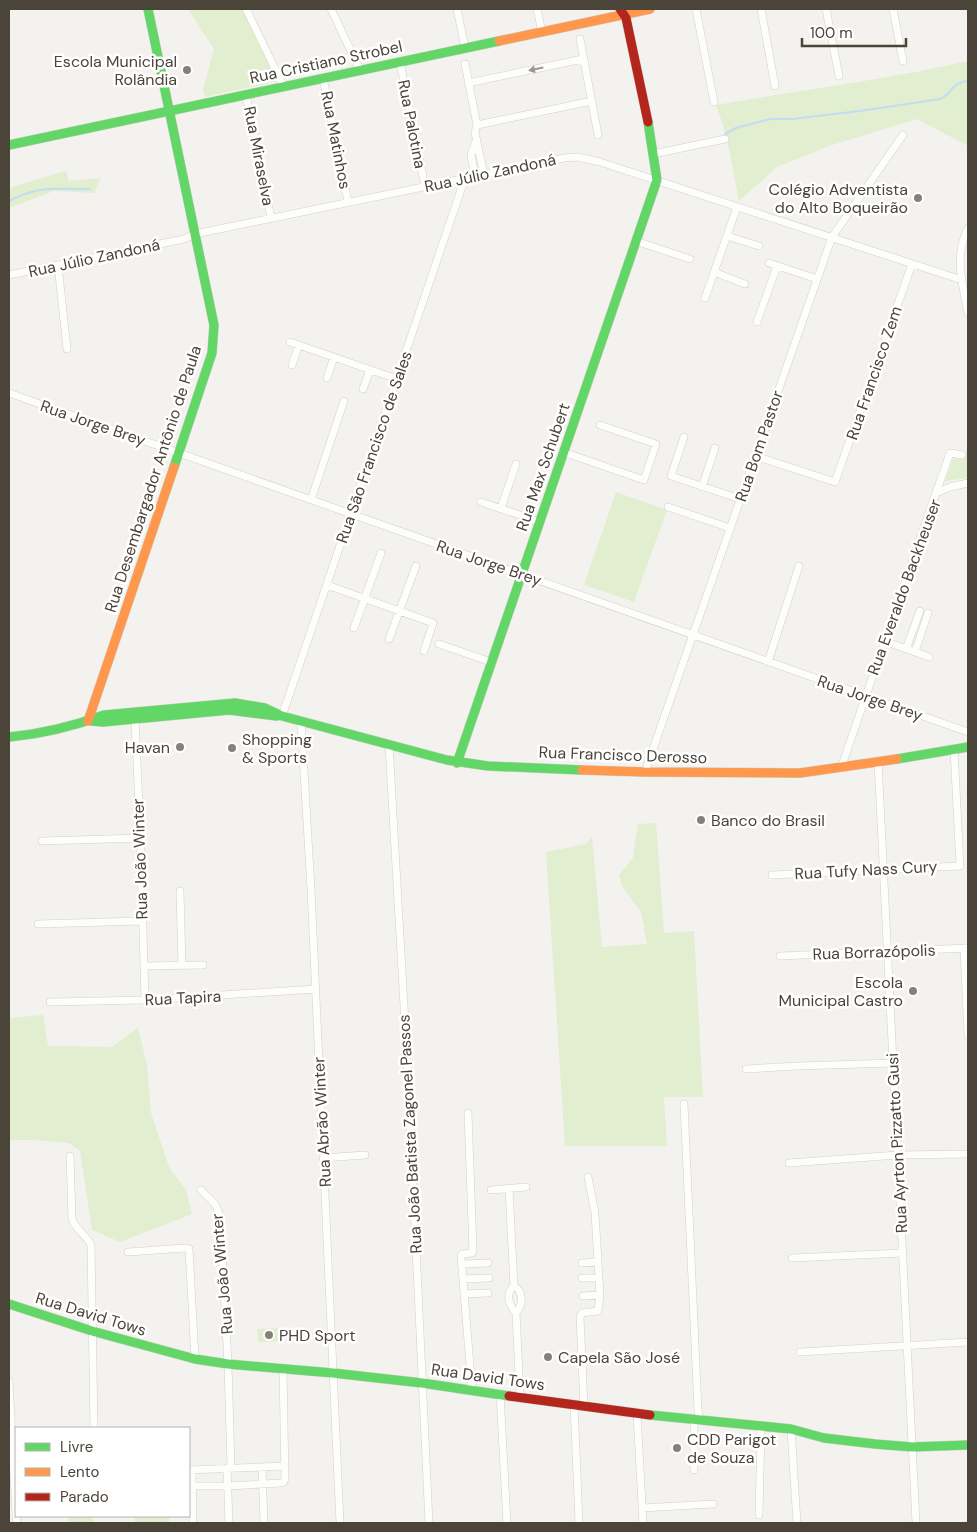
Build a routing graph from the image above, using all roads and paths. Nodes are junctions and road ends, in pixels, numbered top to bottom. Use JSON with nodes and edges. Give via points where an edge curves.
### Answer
{"nodes":[{"id":1,"x":148,"y":9,"type":"edge"},
{"id":2,"x":246,"y":9,"type":"edge"},
{"id":3,"x":331,"y":9,"type":"edge"},
{"id":4,"x":457,"y":9,"type":"edge"},
{"id":5,"x":537,"y":9,"type":"edge"},
{"id":6,"x":650,"y":9,"type":"edge"},
{"id":7,"x":696,"y":9,"type":"edge"},
{"id":8,"x":762,"y":9,"type":"edge"},
{"id":9,"x":826,"y":9,"type":"edge"},
{"id":10,"x":893,"y":9,"type":"edge"},
{"id":11,"x":622,"y":12,"type":"edge"},
{"id":12,"x":542,"y":32,"type":"junction"},
{"id":13,"x":580,"y":39,"type":"dead end"},
{"id":14,"x":465,"y":48,"type":"junction"},
{"id":15,"x":583,"y":59,"type":"junction"},
{"id":16,"x":903,"y":61,"type":"dead end"},
{"id":17,"x":400,"y":62,"type":"junction"},
{"id":18,"x":465,"y":64,"type":"dead end"},
{"id":19,"x":360,"y":70,"type":"junction"},
{"id":20,"x":839,"y":76,"type":"dead end"},
{"id":21,"x":323,"y":78,"type":"junction"},
{"id":22,"x":468,"y":83,"type":"junction"},
{"id":23,"x":775,"y":86,"type":"dead end"},
{"id":24,"x":284,"y":87,"type":"junction"},
{"id":25,"x":246,"y":95,"type":"junction"},
{"id":26,"x":592,"y":102,"type":"junction"},
{"id":27,"x":714,"y":102,"type":"dead end"},
{"id":28,"x":169,"y":111,"type":"junction"},
{"id":29,"x":477,"y":125,"type":"junction"},
{"id":30,"x":598,"y":135,"type":"dead end"},
{"id":31,"x":903,"y":135,"type":"dead end"},
{"id":32,"x":725,"y":139,"type":"dead end"},
{"id":33,"x":476,"y":140,"type":"junction"},
{"id":34,"x":9,"y":145,"type":"edge"},
{"id":35,"x":653,"y":154,"type":"junction"},
{"id":36,"x":484,"y":175,"type":"junction"},
{"id":37,"x":476,"y":176,"type":"junction"},
{"id":38,"x":465,"y":178,"type":"junction"},
{"id":39,"x":657,"y":180,"type":"junction"},
{"id":40,"x":425,"y":187,"type":"junction"},
{"id":41,"x":348,"y":202,"type":"junction"},
{"id":42,"x":737,"y":206,"type":"junction"},
{"id":43,"x":271,"y":218,"type":"junction"},
{"id":44,"x":968,"y":228,"type":"edge"},
{"id":45,"x":195,"y":234,"type":"junction"},
{"id":46,"x":727,"y":236,"type":"junction"},
{"id":47,"x":832,"y":237,"type":"junction"},
{"id":48,"x":636,"y":241,"type":"junction"},
{"id":49,"x":759,"y":246,"type":"dead end"},
{"id":50,"x":690,"y":259,"type":"dead end"},
{"id":51,"x":912,"y":264,"type":"junction"},
{"id":52,"x":58,"y":265,"type":"junction"},
{"id":53,"x":714,"y":272,"type":"junction"},
{"id":54,"x":9,"y":275,"type":"edge"},
{"id":55,"x":817,"y":279,"type":"junction"},
{"id":56,"x":962,"y":280,"type":"junction"},
{"id":57,"x":745,"y":284,"type":"dead end"},
{"id":58,"x":705,"y":298,"type":"dead end"},
{"id":59,"x":968,"y":312,"type":"edge"},
{"id":60,"x":756,"y":322,"type":"dead end"},
{"id":61,"x":290,"y":342,"type":"dead end"},
{"id":62,"x":299,"y":345,"type":"junction"},
{"id":63,"x":67,"y":349,"type":"dead end"},
{"id":64,"x":334,"y":357,"type":"junction"},
{"id":65,"x":292,"y":365,"type":"dead end"},
{"id":66,"x":370,"y":370,"type":"junction"},
{"id":67,"x":327,"y":378,"type":"dead end"},
{"id":68,"x":397,"y":379,"type":"junction"},
{"id":69,"x":363,"y":389,"type":"dead end"},
{"id":70,"x":9,"y":393,"type":"edge"},
{"id":71,"x":344,"y":401,"type":"dead end"},
{"id":72,"x":600,"y":425,"type":"dead end"},
{"id":73,"x":684,"y":437,"type":"dead end"},
{"id":74,"x":715,"y":448,"type":"dead end"},
{"id":75,"x":564,"y":452,"type":"junction"},
{"id":76,"x":178,"y":453,"type":"junction"},
{"id":77,"x":962,"y":454,"type":"dead end"},
{"id":78,"x":755,"y":456,"type":"junction"},
{"id":79,"x":516,"y":464,"type":"dead end"},
{"id":80,"x":968,"y":483,"type":"edge"},
{"id":81,"x":702,"y":487,"type":"junction"},
{"id":82,"x":936,"y":493,"type":"junction"},
{"id":83,"x":740,"y":499,"type":"junction"},
{"id":84,"x":311,"y":500,"type":"junction"},
{"id":85,"x":481,"y":502,"type":"dead end"},
{"id":86,"x":668,"y":507,"type":"dead end"},
{"id":87,"x":501,"y":508,"type":"junction"},
{"id":88,"x":351,"y":514,"type":"junction"},
{"id":89,"x":540,"y":522,"type":"junction"},
{"id":90,"x":730,"y":528,"type":"junction"},
{"id":91,"x":381,"y":553,"type":"dead end"},
{"id":92,"x":416,"y":566,"type":"dead end"},
{"id":93,"x":799,"y":566,"type":"dead end"},
{"id":94,"x":521,"y":574,"type":"junction"},
{"id":95,"x":327,"y":585,"type":"junction"},
{"id":96,"x":365,"y":598,"type":"junction"},
{"id":97,"x":920,"y":610,"type":"dead end"},
{"id":98,"x":400,"y":611,"type":"junction"},
{"id":99,"x":928,"y":613,"type":"dead end"},
{"id":100,"x":354,"y":628,"type":"dead end"},
{"id":101,"x":693,"y":635,"type":"junction"},
{"id":102,"x":389,"y":639,"type":"dead end"},
{"id":103,"x":884,"y":641,"type":"junction"},
{"id":104,"x":439,"y":644,"type":"dead end"},
{"id":105,"x":906,"y":649,"type":"junction"},
{"id":106,"x":424,"y":651,"type":"dead end"},
{"id":107,"x":915,"y":652,"type":"junction"},
{"id":108,"x":929,"y":657,"type":"dead end"},
{"id":109,"x":491,"y":662,"type":"junction"},
{"id":110,"x":768,"y":662,"type":"junction"},
{"id":111,"x":866,"y":696,"type":"junction"},
{"id":112,"x":282,"y":716,"type":"junction"},
{"id":113,"x":135,"y":719,"type":"junction"},
{"id":114,"x":88,"y":721,"type":"junction"},
{"id":115,"x":301,"y":721,"type":"junction"},
{"id":116,"x":968,"y":732,"type":"edge"},
{"id":117,"x":9,"y":737,"type":"edge"},
{"id":118,"x":389,"y":745,"type":"junction"},
{"id":119,"x":968,"y":747,"type":"edge"},
{"id":120,"x":954,"y":750,"type":"junction"},
{"id":121,"x":457,"y":762,"type":"junction"},
{"id":122,"x":878,"y":762,"type":"junction"},
{"id":123,"x":841,"y":768,"type":"junction"},
{"id":124,"x":645,"y":772,"type":"junction"},
{"id":125,"x":140,"y":838,"type":"junction"},
{"id":126,"x":42,"y":841,"type":"dead end"},
{"id":127,"x":883,"y":870,"type":"junction"},
{"id":128,"x":772,"y":875,"type":"dead end"},
{"id":129,"x":180,"y":891,"type":"dead end"},
{"id":130,"x":142,"y":921,"type":"junction"},
{"id":131,"x":38,"y":924,"type":"dead end"},
{"id":132,"x":966,"y":948,"type":"edge"},
{"id":133,"x":887,"y":952,"type":"junction"},
{"id":134,"x":780,"y":956,"type":"dead end"},
{"id":135,"x":203,"y":965,"type":"dead end"},
{"id":136,"x":144,"y":966,"type":"junction"},
{"id":137,"x":182,"y":966,"type":"junction"},
{"id":138,"x":316,"y":989,"type":"junction"},
{"id":139,"x":145,"y":1000,"type":"junction"},
{"id":140,"x":50,"y":1002,"type":"dead end"},
{"id":141,"x":968,"y":1032,"type":"edge"},
{"id":142,"x":893,"y":1063,"type":"junction"},
{"id":143,"x":746,"y":1069,"type":"dead end"},
{"id":144,"x":684,"y":1104,"type":"dead end"},
{"id":145,"x":468,"y":1113,"type":"dead end"},
{"id":146,"x":968,"y":1154,"type":"edge"},
{"id":147,"x":365,"y":1155,"type":"dead end"},
{"id":148,"x":898,"y":1155,"type":"junction"},
{"id":149,"x":70,"y":1156,"type":"dead end"},
{"id":150,"x":323,"y":1158,"type":"junction"},
{"id":151,"x":789,"y":1163,"type":"dead end"},
{"id":152,"x":588,"y":1177,"type":"dead end"},
{"id":153,"x":526,"y":1187,"type":"dead end"},
{"id":154,"x":509,"y":1188,"type":"junction"},
{"id":155,"x":201,"y":1190,"type":"dead end"},
{"id":156,"x":491,"y":1190,"type":"dead end"},
{"id":157,"x":128,"y":1252,"type":"dead end"},
{"id":158,"x":903,"y":1253,"type":"junction"},
{"id":159,"x":792,"y":1258,"type":"dead end"},
{"id":160,"x":598,"y":1262,"type":"junction"},
{"id":161,"x":488,"y":1263,"type":"dead end"},
{"id":162,"x":582,"y":1263,"type":"dead end"},
{"id":163,"x":462,"y":1264,"type":"junction"},
{"id":164,"x":489,"y":1278,"type":"dead end"},
{"id":165,"x":582,"y":1278,"type":"dead end"},
{"id":166,"x":599,"y":1278,"type":"junction"},
{"id":167,"x":463,"y":1279,"type":"junction"},
{"id":168,"x":514,"y":1286,"type":"junction"},
{"id":169,"x":488,"y":1293,"type":"dead end"},
{"id":170,"x":465,"y":1294,"type":"junction"},
{"id":171,"x":600,"y":1294,"type":"junction"},
{"id":172,"x":582,"y":1296,"type":"dead end"},
{"id":173,"x":9,"y":1304,"type":"edge"},
{"id":174,"x":516,"y":1313,"type":"junction"},
{"id":175,"x":92,"y":1331,"type":"junction"},
{"id":176,"x":968,"y":1342,"type":"edge"},
{"id":177,"x":907,"y":1346,"type":"junction"},
{"id":178,"x":800,"y":1352,"type":"dead end"},
{"id":179,"x":196,"y":1359,"type":"junction"},
{"id":180,"x":228,"y":1364,"type":"junction"},
{"id":181,"x":284,"y":1369,"type":"junction"},
{"id":182,"x":333,"y":1373,"type":"junction"},
{"id":183,"x":9,"y":1382,"type":"edge"},
{"id":184,"x":422,"y":1382,"type":"junction"},
{"id":185,"x":472,"y":1390,"type":"junction"},
{"id":186,"x":500,"y":1394,"type":"junction"},
{"id":187,"x":520,"y":1396,"type":"junction"},
{"id":188,"x":574,"y":1404,"type":"junction"},
{"id":189,"x":584,"y":1406,"type":"junction"},
{"id":190,"x":636,"y":1414,"type":"junction"},
{"id":191,"x":697,"y":1421,"type":"junction"},
{"id":192,"x":761,"y":1426,"type":"junction"},
{"id":193,"x":94,"y":1427,"type":"edge"},
{"id":194,"x":791,"y":1429,"type":"junction"},
{"id":195,"x":968,"y":1445,"type":"edge"},
{"id":196,"x":912,"y":1447,"type":"junction"},
{"id":197,"x":285,"y":1466,"type":"junction"},
{"id":198,"x":262,"y":1467,"type":"junction"},
{"id":199,"x":229,"y":1468,"type":"junction"},
{"id":200,"x":190,"y":1470,"type":"edge"},
{"id":201,"x":694,"y":1470,"type":"dead end"},
{"id":202,"x":190,"y":1485,"type":"edge"},
{"id":203,"x":263,"y":1485,"type":"junction"},
{"id":204,"x":228,"y":1486,"type":"junction"},
{"id":205,"x":15,"y":1497,"type":"edge"},
{"id":206,"x":713,"y":1504,"type":"dead end"},
{"id":207,"x":642,"y":1508,"type":"junction"},
{"id":208,"x":759,"y":1515,"type":"dead end"},
{"id":209,"x":193,"y":1523,"type":"edge"},
{"id":210,"x":229,"y":1523,"type":"edge"},
{"id":211,"x":264,"y":1523,"type":"edge"},
{"id":212,"x":340,"y":1523,"type":"edge"},
{"id":213,"x":429,"y":1523,"type":"edge"},
{"id":214,"x":507,"y":1523,"type":"edge"},
{"id":215,"x":579,"y":1523,"type":"edge"},
{"id":216,"x":643,"y":1523,"type":"edge"},
{"id":217,"x":797,"y":1523,"type":"edge"},
{"id":218,"x":916,"y":1523,"type":"edge"}],
"edges":[{"from":1,"to":28,"type":"main road","name":"Rua Desembargador Antônio de Paula"},
{"from":2,"to":24,"type":"street"},
{"from":3,"to":19,"type":"street"},
{"from":4,"to":14,"type":"street"},
{"from":5,"to":12,"type":"street"},
{"from":6,"to":11,"type":"main road","name":"Rua Cristiano Strobel"},
{"from":7,"to":27,"type":"street"},
{"from":8,"to":23,"type":"street"},
{"from":9,"to":20,"type":"street"},
{"from":10,"to":16,"type":"street"},
{"from":11,"to":12,"type":"main road","name":"Rua Cristiano Strobel"},
{"from":11,"to":35,"type":"main road","via":[[626,18]]},
{"from":12,"to":14,"type":"main road","name":"Rua Cristiano Strobel"},
{"from":13,"to":15,"type":"street"},
{"from":14,"to":17,"type":"main road","name":"Rua Cristiano Strobel"},
{"from":15,"to":22,"type":"street","one_way":true},
{"from":15,"to":26,"type":"street"},
{"from":17,"to":19,"type":"main road","name":"Rua Cristiano Strobel"},
{"from":17,"to":40,"type":"street","name":"Rua Palotina"},
{"from":18,"to":22,"type":"street"},
{"from":19,"to":21,"type":"main road","name":"Rua Cristiano Strobel"},
{"from":21,"to":24,"type":"main road","name":"Rua Cristiano Strobel"},
{"from":21,"to":41,"type":"street","name":"Rua Matinhos"},
{"from":22,"to":29,"type":"street"},
{"from":24,"to":25,"type":"main road","name":"Rua Cristiano Strobel"},
{"from":25,"to":28,"type":"main road","name":"Rua Cristiano Strobel"},
{"from":25,"to":43,"type":"street","name":"Rua Miraselva"},
{"from":26,"to":29,"type":"street"},
{"from":26,"to":30,"type":"street"},
{"from":28,"to":34,"type":"main road","name":"Rua Cristiano Strobel"},
{"from":28,"to":45,"type":"main road","name":"Rua Desembargador Antônio de Paula"},
{"from":29,"to":33,"type":"street"},
{"from":31,"to":47,"type":"street","name":"Rua Bom Pastor"},
{"from":32,"to":35,"type":"street"},
{"from":33,"to":36,"type":"street"},
{"from":33,"to":37,"type":"street","via":[[471,155]]},
{"from":35,"to":39,"type":"main road"},
{"from":36,"to":37,"type":"street","name":"Rua Júlio Zandoná"},
{"from":36,"to":39,"type":"street","name":"Rua Júlio Zandoná","via":[[578,158],[593,159]]},
{"from":37,"to":38,"type":"street","name":"Rua Júlio Zandoná"},
{"from":38,"to":40,"type":"street","name":"Rua Júlio Zandoná"},
{"from":38,"to":68,"type":"street","name":"Rua São Francisco de Sales"},
{"from":39,"to":42,"type":"street","name":"Rua Júlio Zandoná"},
{"from":39,"to":48,"type":"main road","name":"Rua Max Schubert"},
{"from":40,"to":41,"type":"street","name":"Rua Júlio Zandoná"},
{"from":41,"to":43,"type":"street","name":"Rua Júlio Zandoná"},
{"from":42,"to":46,"type":"street"},
{"from":42,"to":47,"type":"street","name":"Rua Júlio Zandoná"},
{"from":43,"to":45,"type":"street","name":"Rua Júlio Zandoná"},
{"from":44,"to":56,"type":"street","via":[[960,253]]},
{"from":45,"to":52,"type":"street","name":"Rua Júlio Zandoná","via":[[184,240]]},
{"from":45,"to":76,"type":"main road","name":"Rua Desembargador Antônio de Paula","via":[[213,315],[214,344]]},
{"from":46,"to":49,"type":"street"},
{"from":46,"to":53,"type":"street"},
{"from":47,"to":51,"type":"street","name":"Rua Júlio Zandoná"},
{"from":47,"to":55,"type":"street","name":"Rua Bom Pastor"},
{"from":48,"to":50,"type":"street"},
{"from":48,"to":75,"type":"main road","name":"Rua Max Schubert"},
{"from":51,"to":56,"type":"street","name":"Rua Júlio Zandoná"},
{"from":51,"to":78,"type":"street","name":"Rua Francisco Zem","via":[[836,482]]},
{"from":52,"to":54,"type":"street","name":"Rua Júlio Zandoná"},
{"from":52,"to":63,"type":"street"},
{"from":53,"to":57,"type":"street"},
{"from":53,"to":58,"type":"street"},
{"from":55,"to":60,"type":"street","via":[[773,265]]},
{"from":55,"to":78,"type":"street","name":"Rua Bom Pastor"},
{"from":56,"to":59,"type":"street"},
{"from":61,"to":62,"type":"street"},
{"from":62,"to":64,"type":"street"},
{"from":62,"to":65,"type":"street"},
{"from":64,"to":66,"type":"street"},
{"from":64,"to":67,"type":"street"},
{"from":66,"to":68,"type":"street"},
{"from":66,"to":69,"type":"street"},
{"from":68,"to":88,"type":"street","name":"Rua São Francisco de Sales"},
{"from":70,"to":76,"type":"street","name":"Rua Jorge Brey"},
{"from":71,"to":84,"type":"street"},
{"from":72,"to":75,"type":"street","via":[[656,444],[644,480]]},
{"from":73,"to":81,"type":"street","via":[[671,476]]},
{"from":74,"to":81,"type":"street"},
{"from":75,"to":89,"type":"main road","name":"Rua Max Schubert"},
{"from":76,"to":84,"type":"street","name":"Rua Jorge Brey"},
{"from":76,"to":114,"type":"main road","name":"Rua Desembargador Antônio de Paula"},
{"from":77,"to":82,"type":"street","via":[[950,452]]},
{"from":78,"to":83,"type":"street","name":"Rua Bom Pastor"},
{"from":79,"to":87,"type":"street"},
{"from":80,"to":82,"type":"street","name":"Rua Everaldo Backheuser"},
{"from":81,"to":83,"type":"street"},
{"from":82,"to":103,"type":"street","name":"Rua Everaldo Backheuser"},
{"from":83,"to":90,"type":"street","name":"Rua Bom Pastor"},
{"from":84,"to":88,"type":"street","name":"Rua Jorge Brey"},
{"from":85,"to":87,"type":"street"},
{"from":86,"to":90,"type":"street"},
{"from":87,"to":89,"type":"street"},
{"from":88,"to":94,"type":"street","name":"Rua Jorge Brey"},
{"from":88,"to":95,"type":"street","name":"Rua São Francisco de Sales"},
{"from":89,"to":94,"type":"main road","name":"Rua Max Schubert"},
{"from":90,"to":101,"type":"street","name":"Rua Bom Pastor"},
{"from":91,"to":96,"type":"street"},
{"from":92,"to":98,"type":"street"},
{"from":93,"to":110,"type":"street"},
{"from":94,"to":101,"type":"street","name":"Rua Jorge Brey"},
{"from":94,"to":109,"type":"main road","name":"Rua Max Schubert"},
{"from":95,"to":96,"type":"street"},
{"from":95,"to":112,"type":"street","name":"Rua São Francisco de Sales"},
{"from":96,"to":98,"type":"street"},
{"from":96,"to":100,"type":"street"},
{"from":97,"to":105,"type":"street"},
{"from":98,"to":102,"type":"street"},
{"from":98,"to":106,"type":"street","via":[[434,623]]},
{"from":99,"to":107,"type":"street"},
{"from":101,"to":110,"type":"street","name":"Rua Jorge Brey"},
{"from":101,"to":124,"type":"street","name":"Rua Bom Pastor"},
{"from":103,"to":105,"type":"street"},
{"from":103,"to":111,"type":"street","name":"Rua Everaldo Backheuser"},
{"from":104,"to":109,"type":"street"},
{"from":105,"to":107,"type":"street"},
{"from":107,"to":108,"type":"street"},
{"from":109,"to":121,"type":"main road","name":"Rua Max Schubert"},
{"from":110,"to":111,"type":"street","name":"Rua Jorge Brey"},
{"from":111,"to":116,"type":"street","name":"Rua Jorge Brey"},
{"from":111,"to":123,"type":"street","name":"Rua Everaldo Backheuser"},
{"from":112,"to":113,"type":"main road","name":"Rua Francisco Derosso","via":[[229,710]]},
{"from":112,"to":114,"type":"main road","name":"Rua Francisco Derosso","via":[[265,708],[235,703],[104,715]]},
{"from":112,"to":115,"type":"main road","name":"Rua Francisco Derosso"},
{"from":113,"to":114,"type":"main road","name":"Rua Francisco Derosso"},
{"from":113,"to":125,"type":"street","name":"Rua João Winter"},
{"from":114,"to":117,"type":"main road","name":"Rua Francisco Derosso"},
{"from":115,"to":118,"type":"main road","name":"Rua Francisco Derosso"},
{"from":115,"to":138,"type":"street","name":"Rua Abrão Winter"},
{"from":118,"to":121,"type":"main road","name":"Rua Francisco Derosso"},
{"from":118,"to":184,"type":"street","name":"Rua João Batista Zagonel Passos"},
{"from":119,"to":120,"type":"main road","name":"Rua Francisco Derosso"},
{"from":120,"to":122,"type":"main road","name":"Rua Francisco Derosso"},
{"from":120,"to":127,"type":"street","name":"Rua Tufy Nass Cury","via":[[960,866]]},
{"from":121,"to":124,"type":"main road","name":"Rua Francisco Derosso"},
{"from":122,"to":123,"type":"main road","name":"Rua Francisco Derosso"},
{"from":122,"to":127,"type":"street","name":"Rua Ayrton Pizzatto Gusi"},
{"from":123,"to":124,"type":"main road","name":"Rua Francisco Derosso","via":[[800,773]]},
{"from":125,"to":126,"type":"street"},
{"from":125,"to":130,"type":"street","name":"Rua João Winter"},
{"from":127,"to":128,"type":"street","name":"Rua Tufy Nass Cury"},
{"from":127,"to":133,"type":"street","name":"Rua Ayrton Pizzatto Gusi"},
{"from":129,"to":137,"type":"street"},
{"from":130,"to":131,"type":"street"},
{"from":130,"to":136,"type":"street","name":"Rua João Winter"},
{"from":132,"to":133,"type":"street","name":"Rua Borrazópolis"},
{"from":132,"to":141,"type":"street"},
{"from":133,"to":134,"type":"street","name":"Rua Borrazópolis"},
{"from":133,"to":142,"type":"street","name":"Rua Ayrton Pizzatto Gusi"},
{"from":135,"to":137,"type":"street"},
{"from":136,"to":137,"type":"street"},
{"from":136,"to":139,"type":"street","name":"Rua João Winter"},
{"from":138,"to":139,"type":"street","name":"Rua Tapira"},
{"from":138,"to":150,"type":"street","name":"Rua Abrão Winter"},
{"from":139,"to":140,"type":"street","name":"Rua Tapira"},
{"from":142,"to":143,"type":"street"},
{"from":142,"to":148,"type":"street","name":"Rua Ayrton Pizzatto Gusi"},
{"from":144,"to":191,"type":"street"},
{"from":145,"to":163,"type":"street","via":[[474,1250],[462,1254]]},
{"from":146,"to":148,"type":"street"},
{"from":147,"to":150,"type":"street"},
{"from":148,"to":151,"type":"street"},
{"from":148,"to":158,"type":"street","name":"Rua Ayrton Pizzatto Gusi"},
{"from":149,"to":175,"type":"street","via":[[72,1219],[91,1245]]},
{"from":150,"to":182,"type":"street","name":"Rua Abrão Winter"},
{"from":152,"to":160,"type":"street","via":[[595,1213]]},
{"from":153,"to":154,"type":"street"},
{"from":154,"to":156,"type":"street"},
{"from":154,"to":168,"type":"street"},
{"from":155,"to":180,"type":"street","name":"Rua João Winter","via":[[216,1204],[220,1216]]},
{"from":157,"to":179,"type":"street","via":[[189,1249]]},
{"from":158,"to":159,"type":"street"},
{"from":158,"to":177,"type":"street","name":"Rua Ayrton Pizzatto Gusi"},
{"from":160,"to":162,"type":"street"},
{"from":160,"to":166,"type":"street"},
{"from":161,"to":163,"type":"street"},
{"from":163,"to":167,"type":"street"},
{"from":164,"to":167,"type":"street"},
{"from":165,"to":166,"type":"street"},
{"from":166,"to":171,"type":"street"},
{"from":167,"to":170,"type":"street"},
{"from":168,"to":174,"type":"street","via":[[508,1296]]},
{"from":168,"to":174,"type":"street","via":[[521,1293],[522,1304]]},
{"from":169,"to":170,"type":"street"},
{"from":170,"to":185,"type":"street"},
{"from":171,"to":172,"type":"street"},
{"from":171,"to":189,"type":"street","via":[[598,1311],[582,1313],[580,1317]]},
{"from":173,"to":175,"type":"main road","name":"Rua David Tows"},
{"from":174,"to":187,"type":"street"},
{"from":175,"to":179,"type":"main road","name":"Rua David Tows"},
{"from":175,"to":193,"type":"street"},
{"from":176,"to":177,"type":"street"},
{"from":177,"to":178,"type":"street"},
{"from":177,"to":196,"type":"street","name":"Rua Ayrton Pizzatto Gusi"},
{"from":179,"to":180,"type":"main road","name":"Rua David Tows"},
{"from":180,"to":181,"type":"main road","name":"Rua David Tows"},
{"from":180,"to":199,"type":"street","name":"Rua João Winter"},
{"from":181,"to":182,"type":"main road","name":"Rua David Tows"},
{"from":181,"to":197,"type":"street"},
{"from":182,"to":184,"type":"main road","name":"Rua David Tows"},
{"from":182,"to":212,"type":"street","name":"Rua Abrão Winter"},
{"from":183,"to":205,"type":"street"},
{"from":184,"to":185,"type":"main road","name":"Rua David Tows"},
{"from":184,"to":213,"type":"street","name":"Rua João Batista Zagonel Passos"},
{"from":185,"to":186,"type":"main road","name":"Rua David Tows"},
{"from":186,"to":187,"type":"main road","name":"Rua David Tows"},
{"from":186,"to":214,"type":"street"},
{"from":187,"to":188,"type":"main road","name":"Rua David Tows"},
{"from":188,"to":189,"type":"main road","name":"Rua David Tows"},
{"from":188,"to":215,"type":"street"},
{"from":189,"to":190,"type":"main road","name":"Rua David Tows"},
{"from":190,"to":191,"type":"main road","name":"Rua David Tows"},
{"from":190,"to":207,"type":"street"},
{"from":191,"to":192,"type":"main road","name":"Rua David Tows"},
{"from":191,"to":201,"type":"street"},
{"from":192,"to":194,"type":"main road","name":"Rua David Tows"},
{"from":192,"to":208,"type":"street"},
{"from":194,"to":196,"type":"main road","name":"Rua David Tows","via":[[824,1438]]},
{"from":194,"to":217,"type":"street"},
{"from":195,"to":196,"type":"main road","name":"Rua David Tows"},
{"from":196,"to":218,"type":"street","name":"Rua Ayrton Pizzatto Gusi"},
{"from":197,"to":198,"type":"street"},
{"from":197,"to":203,"type":"street","via":[[284,1482]]},
{"from":198,"to":199,"type":"street"},
{"from":198,"to":203,"type":"street"},
{"from":199,"to":200,"type":"street"},
{"from":199,"to":204,"type":"street","name":"Rua João Winter"},
{"from":200,"to":202,"type":"street"},
{"from":202,"to":204,"type":"street"},
{"from":202,"to":209,"type":"street"},
{"from":203,"to":204,"type":"street"},
{"from":203,"to":211,"type":"street"},
{"from":204,"to":210,"type":"street","name":"Rua João Winter"},
{"from":206,"to":207,"type":"street"},
{"from":207,"to":216,"type":"street"}]}
